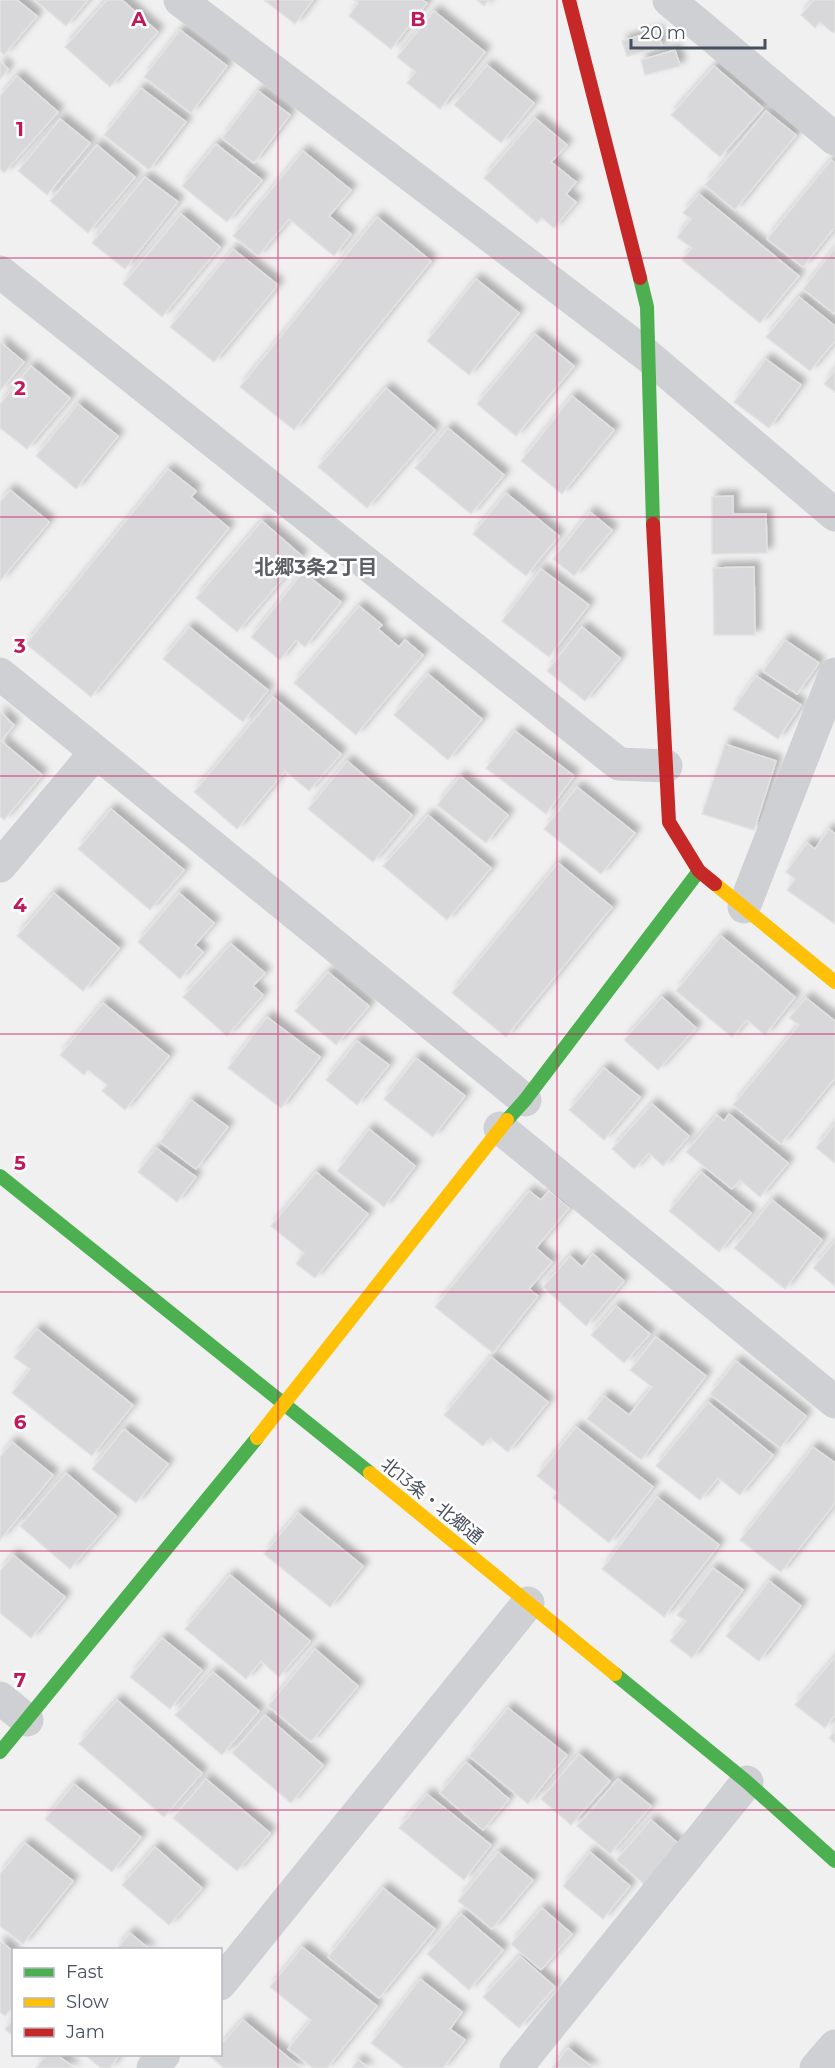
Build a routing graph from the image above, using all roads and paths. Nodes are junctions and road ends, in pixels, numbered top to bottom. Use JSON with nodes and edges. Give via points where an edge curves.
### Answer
{"nodes":[{"id":1,"x":180,"y":0,"type":"edge"},
{"id":2,"x":569,"y":0,"type":"edge"},
{"id":3,"x":669,"y":0,"type":"edge"},
{"id":4,"x":835,"y":139,"type":"edge"},
{"id":5,"x":0,"y":272,"type":"edge"},
{"id":6,"x":648,"y":356,"type":"junction"},
{"id":7,"x":835,"y":515,"type":"edge"},
{"id":8,"x":0,"y":674,"type":"edge"},
{"id":9,"x":832,"y":689,"type":"edge"},
{"id":10,"x":96,"y":752,"type":"junction"},
{"id":11,"x":666,"y":766,"type":"junction"},
{"id":12,"x":0,"y":866,"type":"edge"},
{"id":13,"x":699,"y":871,"type":"junction"},
{"id":14,"x":744,"y":908,"type":"junction"},
{"id":15,"x":835,"y":982,"type":"edge"},
{"id":16,"x":525,"y":1100,"type":"junction"},
{"id":17,"x":500,"y":1128,"type":"junction"},
{"id":18,"x":0,"y":1176,"type":"edge"},
{"id":19,"x":835,"y":1402,"type":"edge"},
{"id":20,"x":285,"y":1404,"type":"junction"},
{"id":21,"x":528,"y":1603,"type":"junction"},
{"id":22,"x":0,"y":1698,"type":"edge"},
{"id":23,"x":27,"y":1720,"type":"junction"},
{"id":24,"x":0,"y":1752,"type":"edge"},
{"id":25,"x":747,"y":1782,"type":"junction"},
{"id":26,"x":835,"y":1861,"type":"edge"},
{"id":27,"x":222,"y":1982,"type":"edge"},
{"id":28,"x":835,"y":2046,"type":"edge"},
{"id":29,"x":163,"y":2056,"type":"edge"},
{"id":30,"x":153,"y":2068,"type":"edge"},
{"id":31,"x":516,"y":2068,"type":"edge"},
{"id":32,"x":816,"y":2068,"type":"edge"}],
"edges":[{"from":1,"to":6,"type":"street"},
{"from":2,"to":6,"type":"street","via":[[647,307]]},
{"from":3,"to":4,"type":"street"},
{"from":5,"to":11,"type":"street","via":[[619,764]]},
{"from":6,"to":7,"type":"street"},
{"from":6,"to":11,"type":"street"},
{"from":8,"to":10,"type":"street"},
{"from":9,"to":14,"type":"street"},
{"from":10,"to":12,"type":"street"},
{"from":10,"to":16,"type":"street"},
{"from":11,"to":13,"type":"street","via":[[669,822]]},
{"from":13,"to":14,"type":"street"},
{"from":13,"to":16,"type":"street"},
{"from":14,"to":15,"type":"street"},
{"from":16,"to":17,"type":"street"},
{"from":17,"to":19,"type":"street"},
{"from":17,"to":20,"type":"street"},
{"from":18,"to":20,"type":"street","name":"北13条・北郷通"},
{"from":20,"to":21,"type":"street","name":"北13条・北郷通"},
{"from":20,"to":23,"type":"street"},
{"from":21,"to":25,"type":"street","name":"北13条・北郷通"},
{"from":21,"to":27,"type":"street"},
{"from":22,"to":23,"type":"street"},
{"from":23,"to":24,"type":"street"},
{"from":25,"to":26,"type":"street","name":"北13条・北郷通"},
{"from":25,"to":31,"type":"street"},
{"from":28,"to":32,"type":"street"},
{"from":29,"to":30,"type":"street"}]}
